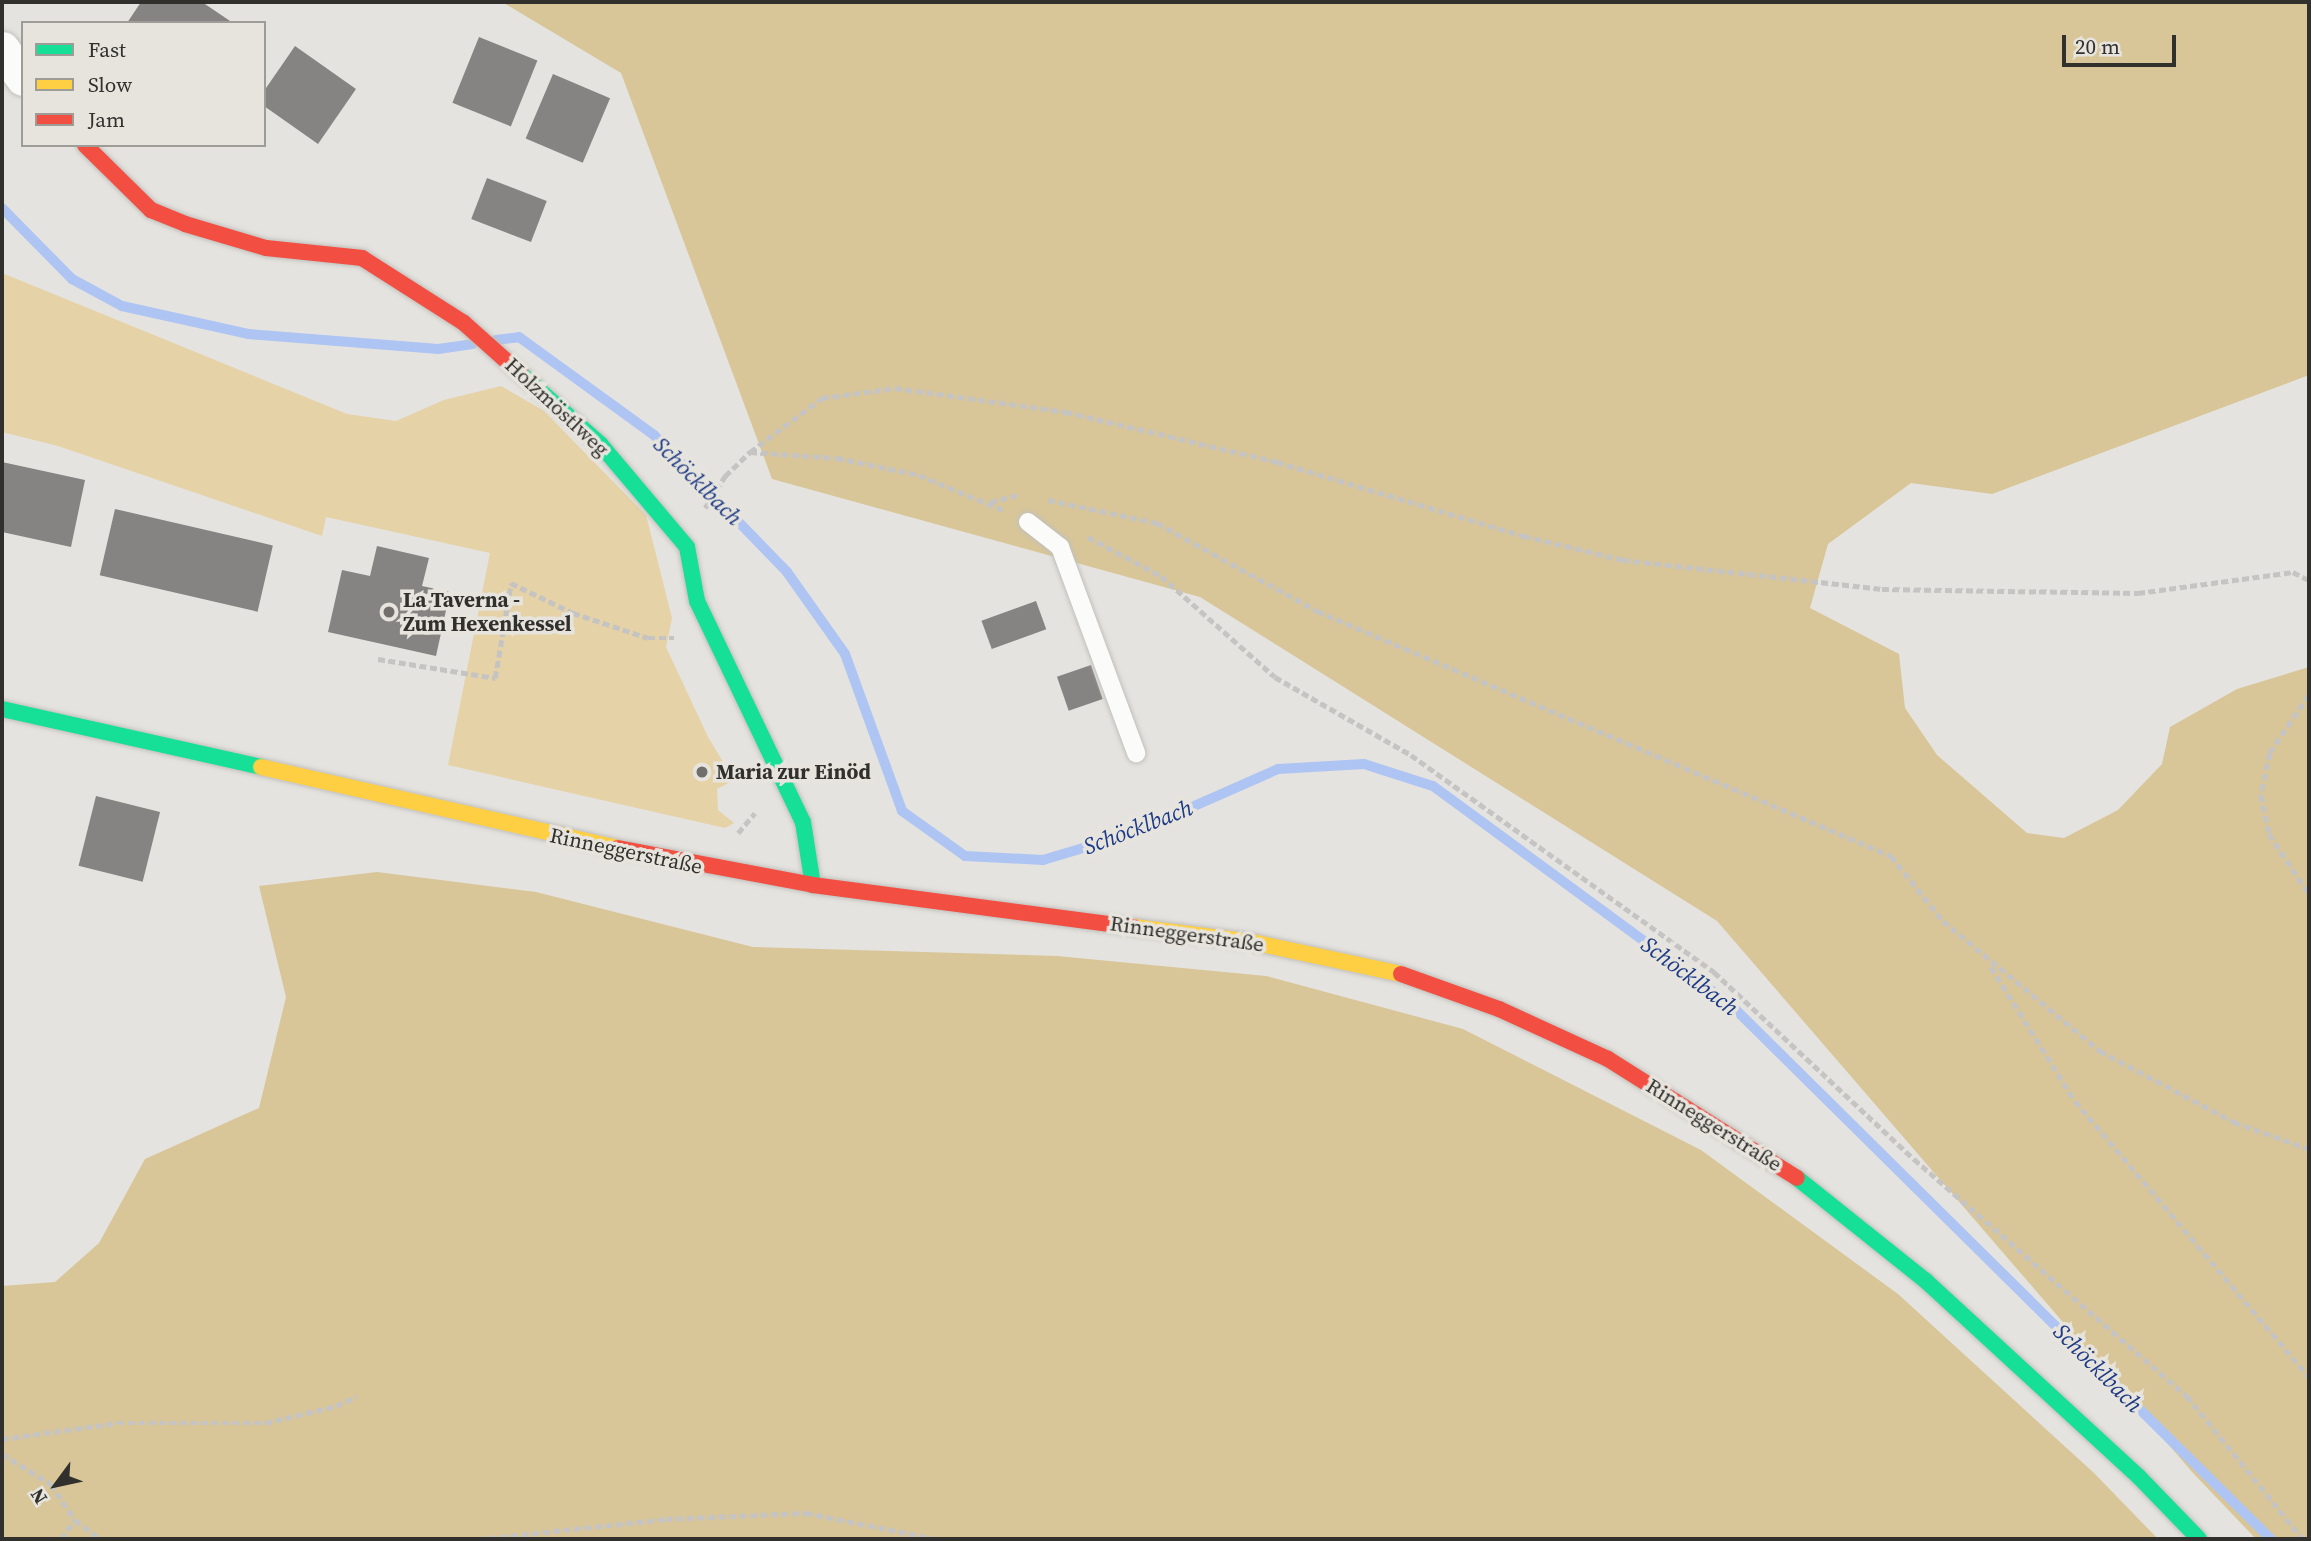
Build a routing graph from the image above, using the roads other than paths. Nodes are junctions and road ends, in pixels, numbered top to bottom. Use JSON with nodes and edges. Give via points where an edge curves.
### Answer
{"nodes":[{"id":1,"x":2,"y":49,"type":"edge"},
{"id":2,"x":21,"y":75,"type":"edge"},
{"id":3,"x":87,"y":147,"type":"edge"},
{"id":4,"x":1028,"y":522,"type":"dead end"},
{"id":5,"x":2,"y":709,"type":"edge"},
{"id":6,"x":1136,"y":753,"type":"dead end"},
{"id":7,"x":813,"y":885,"type":"junction"},
{"id":8,"x":2199,"y":1539,"type":"edge"}],
"edges":[{"from":1,"to":2,"type":"street"},
{"from":3,"to":7,"type":"main road","name":"Holzmöstlweg","via":[[151,210],[265,248],[362,258],[464,323],[600,444],[687,547],[697,601],[803,822]]},
{"from":4,"to":6,"type":"lane","via":[[1059,547]]},
{"from":5,"to":7,"type":"main road","name":"Rinneggerstraße","via":[[512,827]]},
{"from":7,"to":8,"type":"main road","name":"Rinneggerstraße","via":[[1252,942],[1377,966],[1499,1009],[1608,1059],[1705,1116],[1819,1193],[1926,1281],[2139,1477]]}]}
